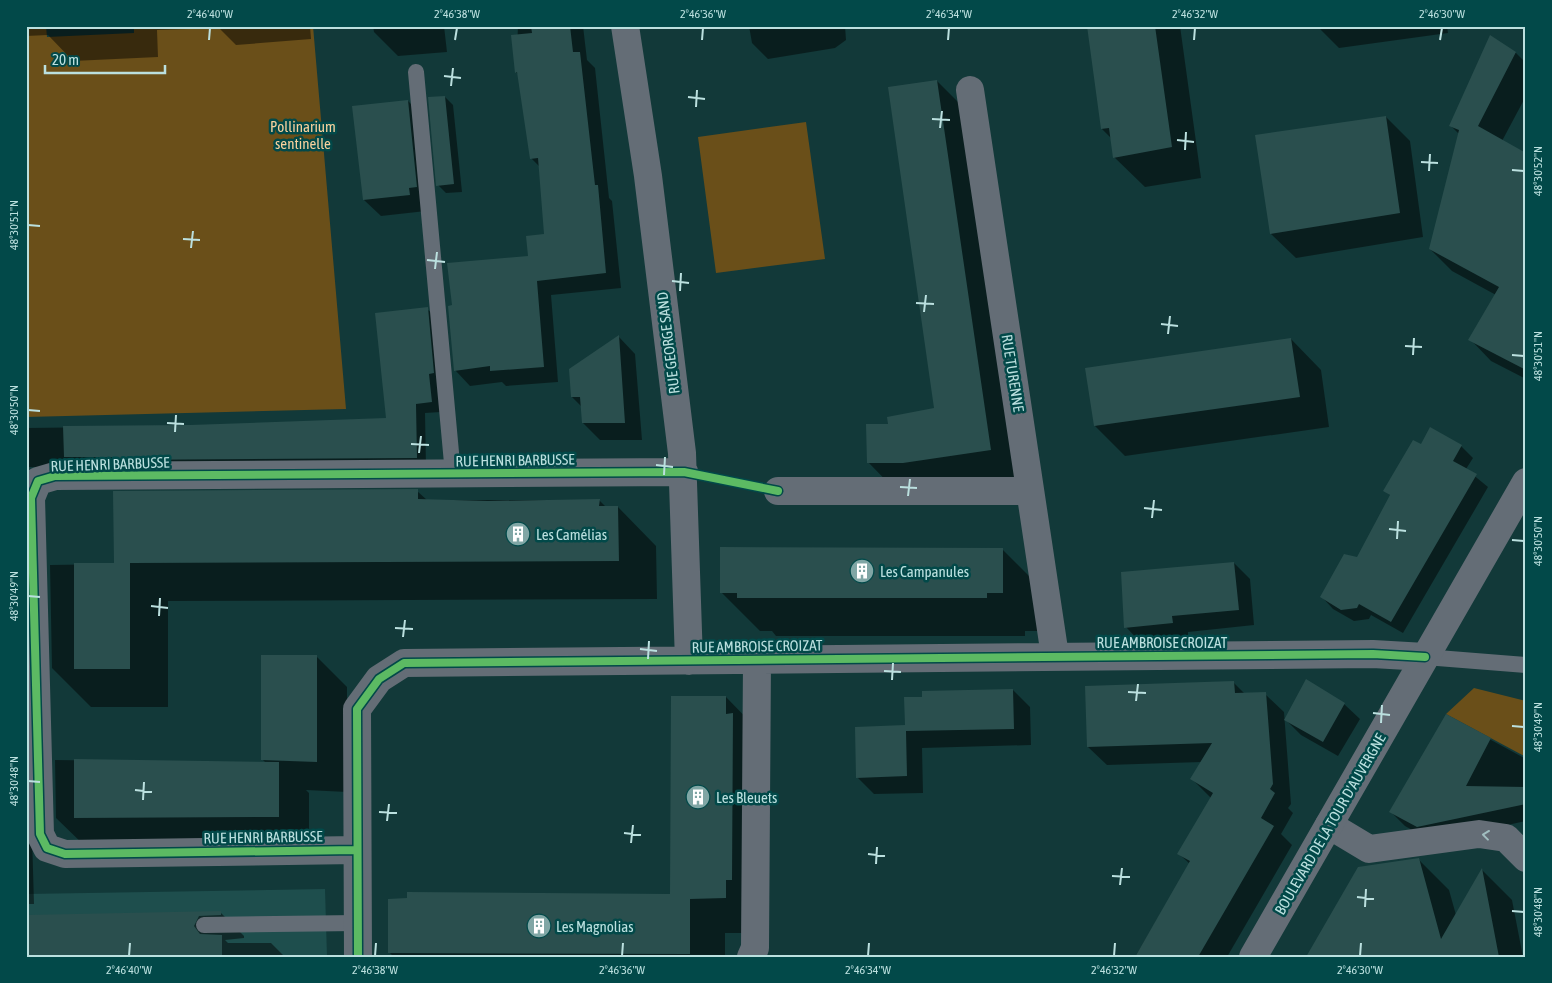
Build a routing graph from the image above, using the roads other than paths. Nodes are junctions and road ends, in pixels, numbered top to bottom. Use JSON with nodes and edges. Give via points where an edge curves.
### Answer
{"nodes":[{"id":1,"x":625,"y":26,"type":"edge"},
{"id":2,"x":416,"y":72,"type":"dead end"},
{"id":3,"x":970,"y":90,"type":"dead end"},
{"id":4,"x":684,"y":472,"type":"junction"},
{"id":5,"x":454,"y":474,"type":"junction"},
{"id":6,"x":1526,"y":482,"type":"edge"},
{"id":7,"x":778,"y":491,"type":"dead end"},
{"id":8,"x":1030,"y":491,"type":"junction"},
{"id":9,"x":1055,"y":656,"type":"junction"},
{"id":10,"x":1426,"y":657,"type":"junction"},
{"id":11,"x":757,"y":660,"type":"junction"},
{"id":12,"x":689,"y":661,"type":"junction"},
{"id":13,"x":1526,"y":665,"type":"edge"},
{"id":14,"x":1329,"y":825,"type":"junction"},
{"id":15,"x":356,"y":850,"type":"junction"},
{"id":16,"x":1526,"y":858,"type":"edge"},
{"id":17,"x":357,"y":923,"type":"junction"},
{"id":18,"x":204,"y":925,"type":"dead end"},
{"id":19,"x":358,"y":957,"type":"edge"},
{"id":20,"x":751,"y":957,"type":"edge"},
{"id":21,"x":1253,"y":957,"type":"edge"}],
"edges":[{"from":1,"to":4,"type":"street","name":"RUE GEORGE SAND","via":[[648,176]]},
{"from":2,"to":5,"type":"lane"},
{"from":3,"to":8,"type":"street","name":"RUE TURENNE"},
{"from":4,"to":5,"type":"street","name":"RUE HENRI BARBUSSE"},
{"from":4,"to":12,"type":"street","name":"RUE GEORGE SAND"},
{"from":5,"to":15,"type":"street","name":"RUE HENRI BARBUSSE","via":[[55,476],[38,481],[31,498],[40,834],[47,848],[65,854]]},
{"from":6,"to":10,"type":"street","name":"BOULEVARD DE LA TOUR D'AUVERGNE"},
{"from":7,"to":8,"type":"street"},
{"from":8,"to":9,"type":"street","name":"RUE TURENNE"},
{"from":9,"to":10,"type":"street","name":"RUE AMBROISE CROIZAT","via":[[1373,654]]},
{"from":9,"to":11,"type":"street","name":"RUE AMBROISE CROIZAT"},
{"from":10,"to":13,"type":"lane"},
{"from":10,"to":14,"type":"street","name":"BOULEVARD DE LA TOUR D'AUVERGNE"},
{"from":11,"to":12,"type":"street","name":"RUE AMBROISE CROIZAT"},
{"from":11,"to":20,"type":"street","via":[[755,948]]},
{"from":12,"to":15,"type":"street","name":"RUE AMBROISE CROIZAT","via":[[404,663],[379,679],[357,709]]},
{"from":16,"to":14,"type":"street","one_way":true,"via":[[1506,838],[1479,834],[1369,848]]},
{"from":14,"to":21,"type":"street","name":"BOULEVARD DE LA TOUR D'AUVERGNE"},
{"from":15,"to":17,"type":"street","name":"RUE AMBROISE CROIZAT"},
{"from":17,"to":18,"type":"lane"},
{"from":17,"to":19,"type":"street","name":"RUE AMBROISE CROIZAT"}]}
